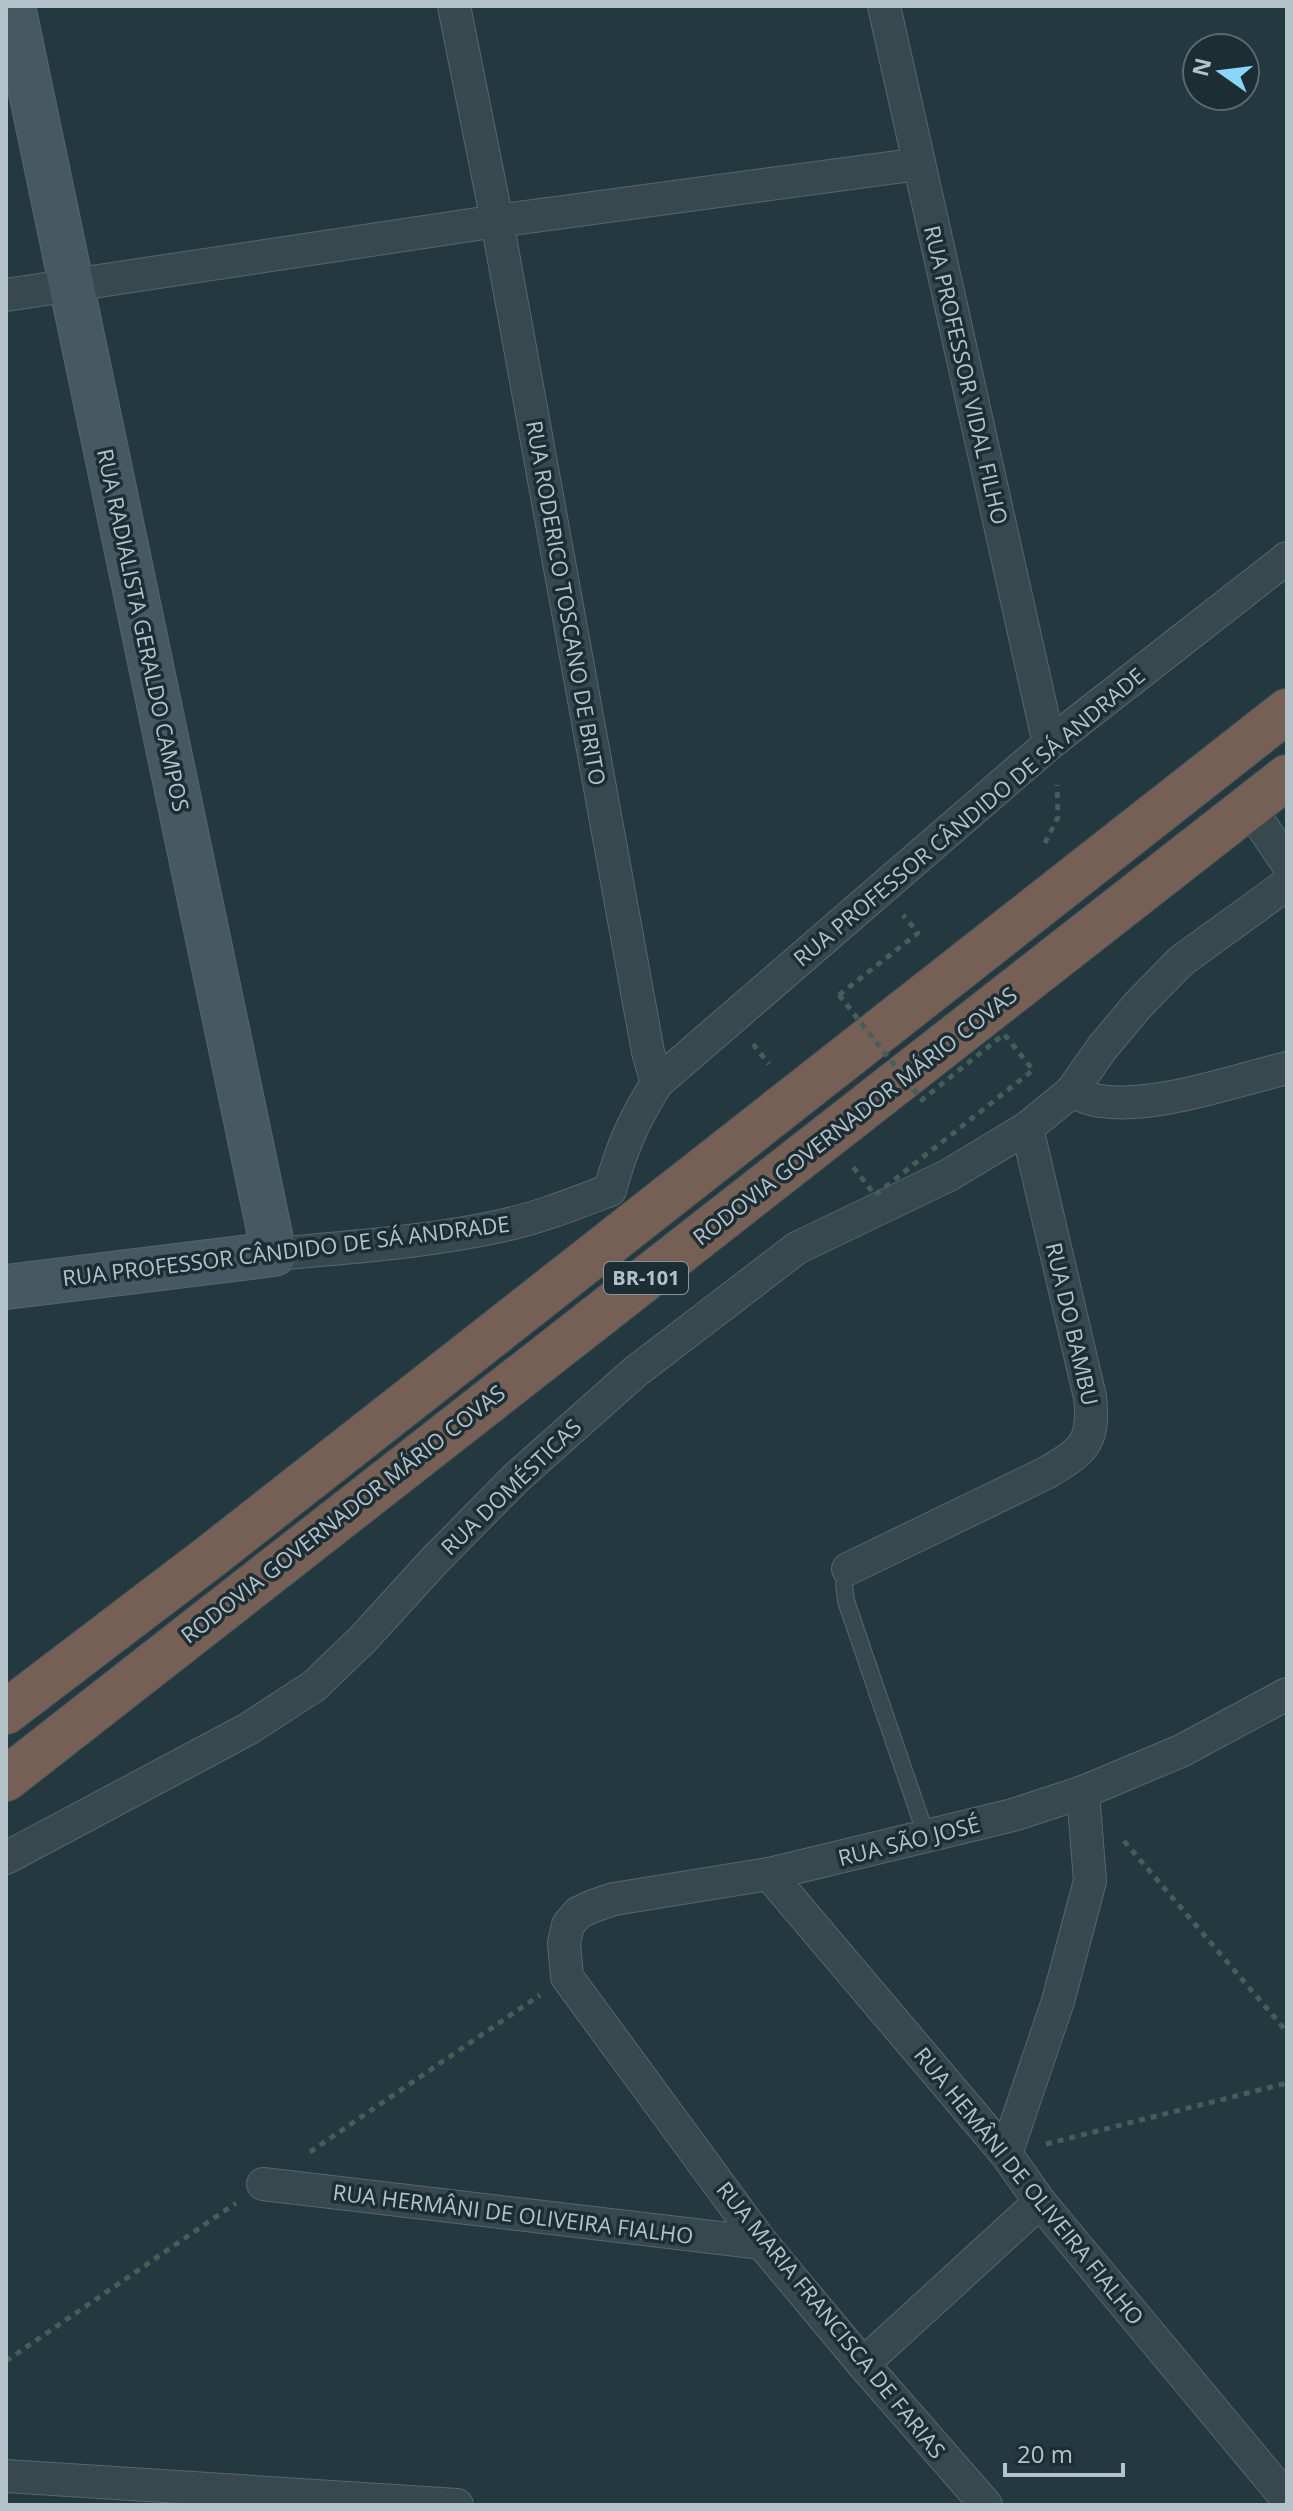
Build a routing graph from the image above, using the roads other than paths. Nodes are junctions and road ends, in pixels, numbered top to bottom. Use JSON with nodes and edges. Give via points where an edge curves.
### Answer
{"nodes":[{"id":1,"x":13,"y":6,"type":"edge"},
{"id":2,"x":454,"y":6,"type":"edge"},
{"id":3,"x":884,"y":6,"type":"edge"},
{"id":4,"x":919,"y":164,"type":"junction"},
{"id":5,"x":497,"y":221,"type":"junction"},
{"id":6,"x":70,"y":287,"type":"junction"},
{"id":7,"x":6,"y":295,"type":"edge"},
{"id":8,"x":1287,"y":558,"type":"edge"},
{"id":9,"x":1287,"y":711,"type":"edge"},
{"id":10,"x":1049,"y":744,"type":"junction"},
{"id":11,"x":1287,"y":777,"type":"edge"},
{"id":12,"x":1249,"y":807,"type":"junction"},
{"id":13,"x":1287,"y":863,"type":"edge"},
{"id":14,"x":1287,"y":884,"type":"edge"},
{"id":15,"x":1287,"y":1068,"type":"edge"},
{"id":16,"x":657,"y":1083,"type":"junction"},
{"id":17,"x":1071,"y":1092,"type":"junction"},
{"id":18,"x":1027,"y":1128,"type":"junction"},
{"id":19,"x":622,"y":1207,"type":"junction"},
{"id":20,"x":274,"y":1254,"type":"junction"},
{"id":21,"x":6,"y":1287,"type":"edge"},
{"id":22,"x":848,"y":1569,"type":"joint"},
{"id":23,"x":1287,"y":1694,"type":"edge"},
{"id":24,"x":6,"y":1712,"type":"edge"},
{"id":25,"x":6,"y":1779,"type":"edge"},
{"id":26,"x":1083,"y":1792,"type":"junction"},
{"id":27,"x":927,"y":1838,"type":"junction"},
{"id":28,"x":6,"y":1858,"type":"edge"},
{"id":29,"x":769,"y":1874,"type":"junction"},
{"id":30,"x":567,"y":1977,"type":"joint"},
{"id":31,"x":1006,"y":2154,"type":"junction"},
{"id":32,"x":263,"y":2184,"type":"dead end"},
{"id":33,"x":1040,"y":2202,"type":"junction"},
{"id":34,"x":762,"y":2243,"type":"junction"},
{"id":35,"x":863,"y":2364,"type":"junction"},
{"id":36,"x":6,"y":2476,"type":"edge"},
{"id":37,"x":1287,"y":2499,"type":"edge"},
{"id":38,"x":457,"y":2505,"type":"edge"},
{"id":39,"x":986,"y":2505,"type":"edge"}],
"edges":[{"from":1,"to":6,"type":"street","name":"RUA RADIALISTA GERALDO CAMPOS"},
{"from":2,"to":5,"type":"street","name":"RUA RODERICO TOSCANO DE BRITO"},
{"from":3,"to":4,"type":"street","name":"RUA PROFESSOR VIDAL FILHO"},
{"from":4,"to":5,"type":"street"},
{"from":4,"to":10,"type":"street","name":"RUA PROFESSOR VIDAL FILHO"},
{"from":5,"to":6,"type":"street"},
{"from":5,"to":16,"type":"street","name":"RUA RODERICO TOSCANO DE BRITO"},
{"from":6,"to":7,"type":"street"},
{"from":6,"to":20,"type":"street","name":"RUA RADIALISTA GERALDO CAMPOS"},
{"from":8,"to":10,"type":"street","name":"RUA PROFESSOR CÂNDIDO DE SÁ ANDRADE"},
{"from":9,"to":19,"type":"highway","number":"BR-101"},
{"from":10,"to":16,"type":"street","name":"RUA PROFESSOR CÂNDIDO DE SÁ ANDRADE"},
{"from":11,"to":12,"type":"highway","name":"RODOVIA GOVERNADOR MÁRIO COVAS","number":"BR-101"},
{"from":12,"to":13,"type":"street"},
{"from":12,"to":25,"type":"highway","name":"RODOVIA GOVERNADOR MÁRIO COVAS","number":"BR-101"},
{"from":14,"to":17,"type":"street","name":"RUA DOMÉSTICAS","via":[[1181,961],[1138,1005]]},
{"from":15,"to":17,"type":"street","via":[[1127,1102]]},
{"from":16,"to":19,"type":"street","via":[[622,1145]]},
{"from":17,"to":18,"type":"street","name":"RUA DOMÉSTICAS"},
{"from":18,"to":22,"type":"street","name":"RUA DO BAMBU","via":[[1090,1397],[1090,1437],[1077,1455],[1046,1473]]},
{"from":18,"to":28,"type":"street","name":"RUA DOMÉSTICAS","via":[[949,1175],[797,1248],[647,1362],[516,1478],[314,1686],[248,1729]]},
{"from":19,"to":20,"type":"street","name":"RUA PROFESSOR CÂNDIDO DE SÁ ANDRADE","via":[[438,1236]]},
{"from":19,"to":24,"type":"highway","number":"BR-101","via":[[211,1556]]},
{"from":20,"to":21,"type":"street","name":"RUA PROFESSOR CÂNDIDO DE SÁ ANDRADE"},
{"from":22,"to":27,"type":"lane","via":[[846,1601]]},
{"from":23,"to":26,"type":"street","name":"RUA SÃO JOSÉ","via":[[1181,1751]]},
{"from":26,"to":27,"type":"street","name":"RUA SÃO JOSÉ"},
{"from":26,"to":31,"type":"street","via":[[1090,1881],[1058,2001]]},
{"from":27,"to":29,"type":"street","name":"RUA SÃO JOSÉ"},
{"from":29,"to":30,"type":"street","name":"RUA SÃO JOSÉ","via":[[614,1899],[578,1913],[564,1943]]},
{"from":29,"to":31,"type":"street","name":"RUA HEMÂNI DE OLIVEIRA FIALHO"},
{"from":30,"to":34,"type":"street","name":"RUA MARIA FRANCISCA DE FARIAS"},
{"from":31,"to":33,"type":"street","name":"RUA HEMÂNI DE OLIVEIRA FIALHO"},
{"from":32,"to":34,"type":"street","name":"RUA HERMÂNI DE OLIVEIRA FIALHO"},
{"from":33,"to":35,"type":"street"},
{"from":33,"to":37,"type":"street","name":"RUA HEMÂNI DE OLIVEIRA FIALHO"},
{"from":34,"to":35,"type":"street","name":"RUA MARIA FRANCISCA DE FARIAS"},
{"from":35,"to":39,"type":"street","name":"RUA MARIA FRANCISCA DE FARIAS"},
{"from":36,"to":38,"type":"street"}]}
